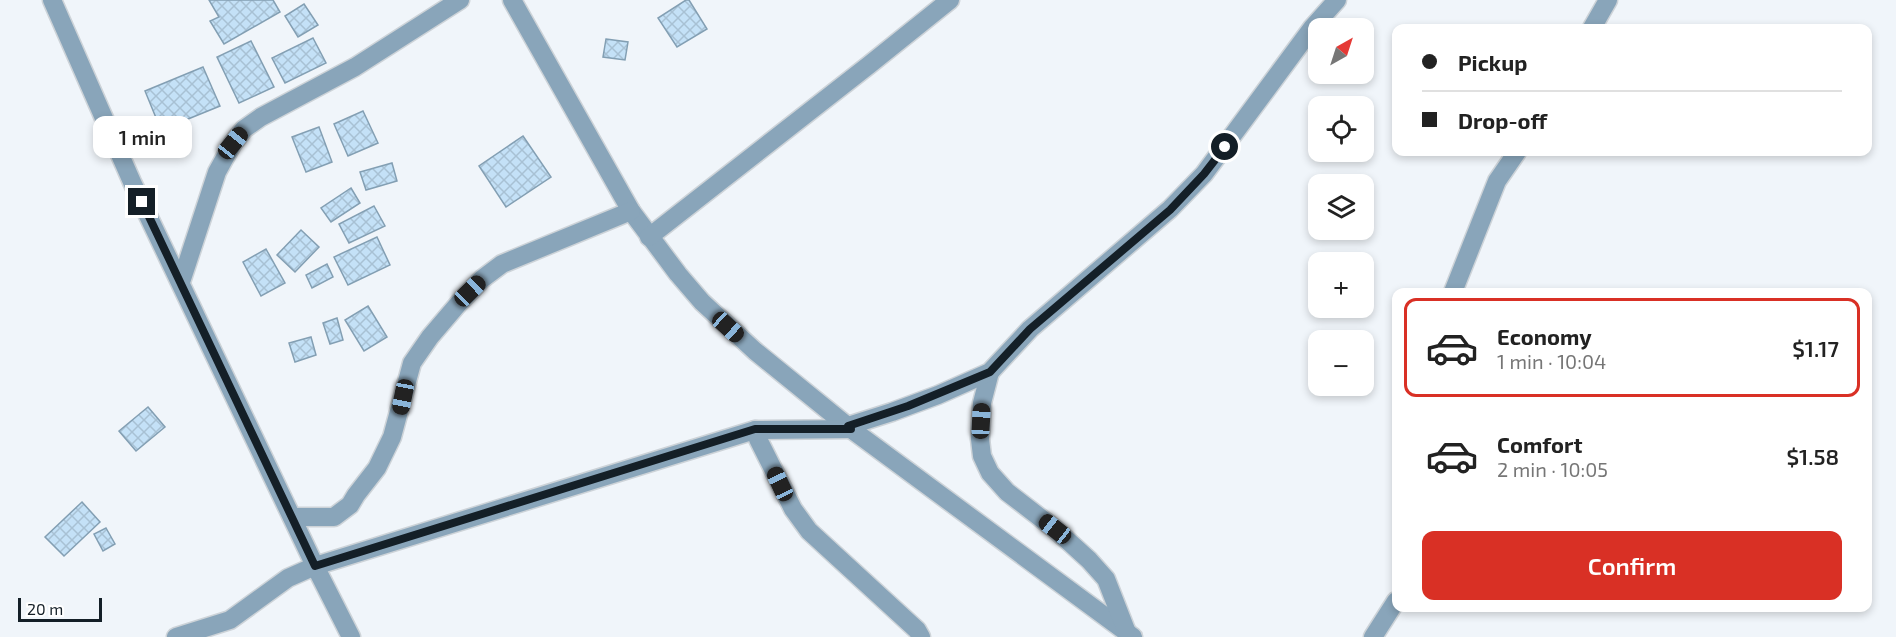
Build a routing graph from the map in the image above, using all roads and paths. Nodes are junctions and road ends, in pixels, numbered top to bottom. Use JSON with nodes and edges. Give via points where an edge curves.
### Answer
{"nodes":[{"id":1,"x":52,"y":0,"type":"edge"},
{"id":2,"x":460,"y":0,"type":"edge"},
{"id":3,"x":512,"y":0,"type":"edge"},
{"id":4,"x":950,"y":0,"type":"edge"},
{"id":5,"x":1337,"y":0,"type":"edge"},
{"id":6,"x":1608,"y":0,"type":"edge"},
{"id":7,"x":1594,"y":24,"type":"edge"},
{"id":8,"x":1514,"y":156,"type":"edge"},
{"id":9,"x":631,"y":211,"type":"junction"},
{"id":10,"x":649,"y":237,"type":"junction"},
{"id":11,"x":181,"y":282,"type":"junction"},
{"id":12,"x":1455,"y":288,"type":"edge"},
{"id":13,"x":990,"y":372,"type":"junction"},
{"id":14,"x":849,"y":427,"type":"junction"},
{"id":15,"x":755,"y":429,"type":"junction"},
{"id":16,"x":292,"y":517,"type":"junction"},
{"id":17,"x":315,"y":566,"type":"junction"},
{"id":18,"x":1392,"y":607,"type":"edge"},
{"id":19,"x":1130,"y":634,"type":"edge"},
{"id":20,"x":176,"y":637,"type":"edge"},
{"id":21,"x":351,"y":637,"type":"edge"},
{"id":22,"x":921,"y":637,"type":"edge"},
{"id":23,"x":1373,"y":637,"type":"edge"}],
"edges":[{"from":1,"to":11,"type":"street"},
{"from":2,"to":11,"type":"street","via":[[355,67],[244,129],[217,172]]},
{"from":3,"to":9,"type":"street"},
{"from":4,"to":10,"type":"street"},
{"from":5,"to":13,"type":"street","via":[[1204,174],[1170,210],[1030,329]]},
{"from":6,"to":7,"type":"street"},
{"from":8,"to":12,"type":"street","via":[[1497,181]]},
{"from":9,"to":10,"type":"street"},
{"from":9,"to":16,"type":"street","via":[[502,264],[482,279],[451,311],[412,363],[392,437],[377,468],[350,505],[334,517]]},
{"from":10,"to":14,"type":"street","via":[[702,302]]},
{"from":11,"to":16,"type":"street"},
{"from":13,"to":14,"type":"street"},
{"from":13,"to":19,"type":"street","via":[[982,403],[980,440],[990,473],[1106,579]]},
{"from":14,"to":15,"type":"street"},
{"from":14,"to":19,"type":"street"},
{"from":15,"to":17,"type":"street"},
{"from":15,"to":22,"type":"street","via":[[793,509],[809,531]]},
{"from":16,"to":17,"type":"street"},
{"from":17,"to":20,"type":"street","via":[[288,578],[230,620]]},
{"from":17,"to":21,"type":"street"},
{"from":18,"to":23,"type":"street"}]}
